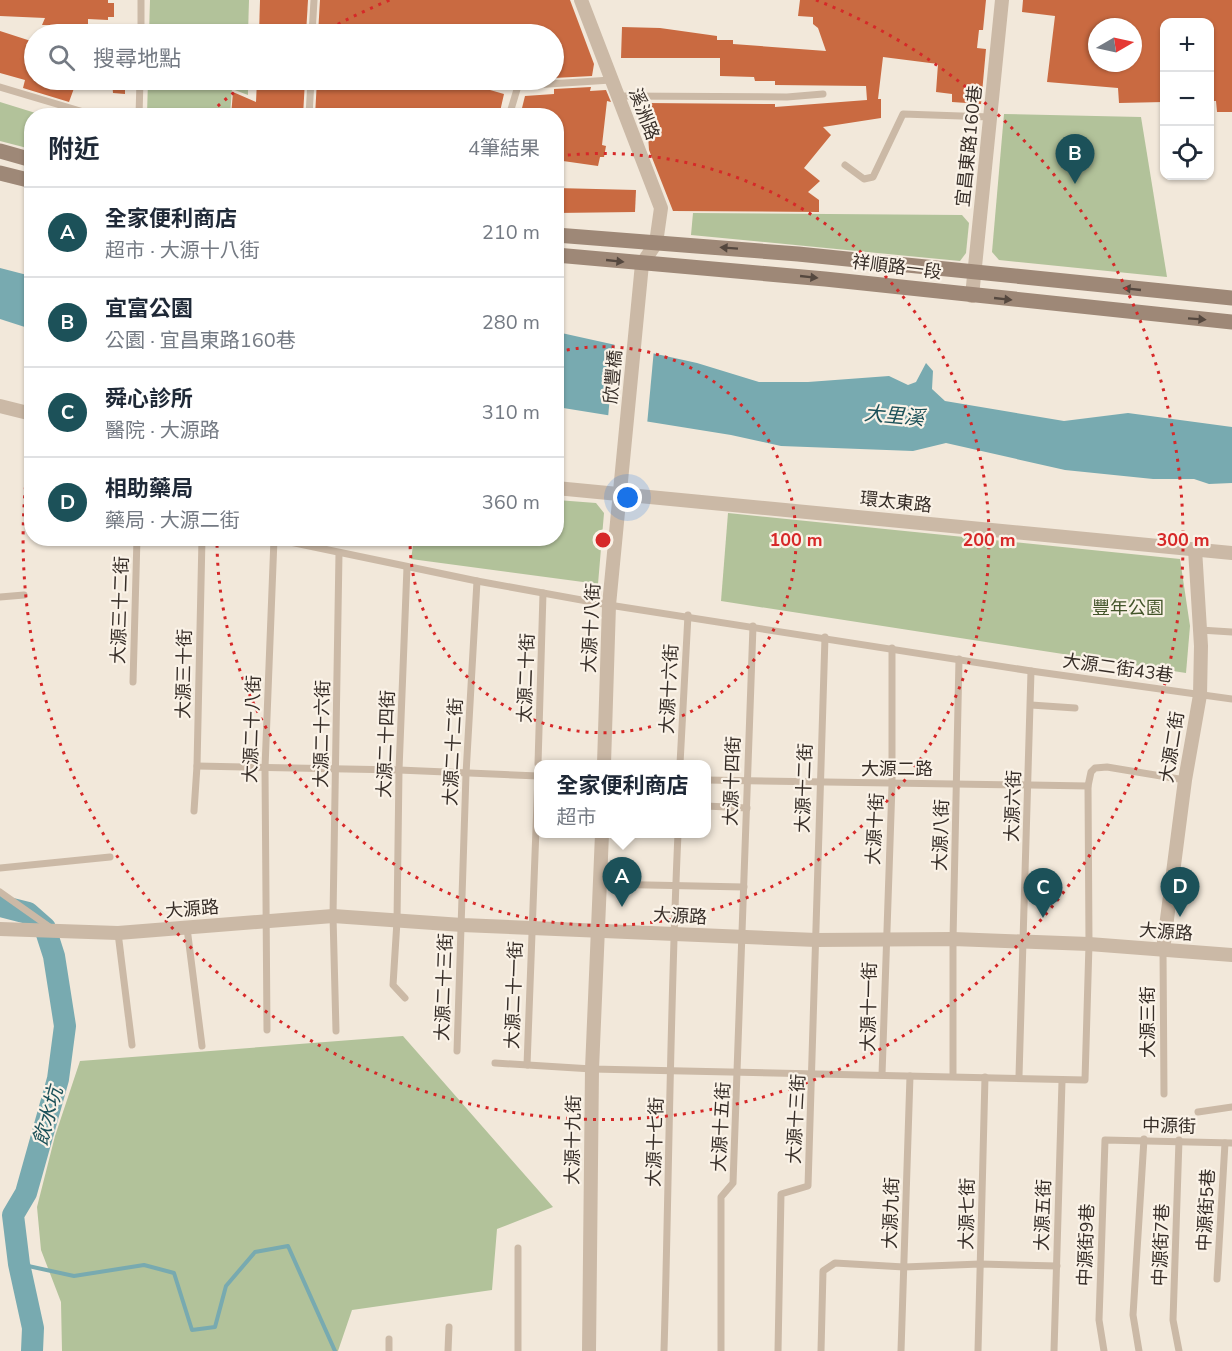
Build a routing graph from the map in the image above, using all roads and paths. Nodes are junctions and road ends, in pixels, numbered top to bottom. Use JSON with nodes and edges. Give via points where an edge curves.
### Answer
{"nodes":[{"id":1,"x":141,"y":0,"type":"edge"},
{"id":2,"x":314,"y":0,"type":"edge"},
{"id":3,"x":581,"y":0,"type":"edge"},
{"id":4,"x":1002,"y":0,"type":"edge"},
{"id":5,"x":141,"y":24,"type":"edge"},
{"id":6,"x":313,"y":24,"type":"edge"},
{"id":7,"x":611,"y":80,"type":"junction"},
{"id":8,"x":564,"y":83,"type":"edge"},
{"id":9,"x":0,"y":87,"type":"edge"},
{"id":10,"x":140,"y":90,"type":"edge"},
{"id":11,"x":310,"y":90,"type":"edge"},
{"id":12,"x":517,"y":90,"type":"edge"},
{"id":13,"x":823,"y":94,"type":"dead end"},
{"id":14,"x":618,"y":96,"type":"junction"},
{"id":15,"x":70,"y":108,"type":"edge"},
{"id":16,"x":139,"y":108,"type":"edge"},
{"id":17,"x":309,"y":108,"type":"edge"},
{"id":18,"x":511,"y":108,"type":"edge"},
{"id":19,"x":990,"y":117,"type":"junction"},
{"id":20,"x":0,"y":152,"type":"edge"},
{"id":21,"x":24,"y":158,"type":"edge"},
{"id":22,"x":845,"y":165,"type":"dead end"},
{"id":23,"x":0,"y":173,"type":"edge"},
{"id":24,"x":24,"y":179,"type":"edge"},
{"id":25,"x":564,"y":236,"type":"edge"},
{"id":26,"x":656,"y":243,"type":"junction"},
{"id":27,"x":564,"y":256,"type":"edge"},
{"id":28,"x":642,"y":264,"type":"junction"},
{"id":29,"x":974,"y":274,"type":"junction"},
{"id":30,"x":972,"y":296,"type":"junction"},
{"id":31,"x":1232,"y":298,"type":"edge"},
{"id":32,"x":1232,"y":322,"type":"edge"},
{"id":33,"x":0,"y":406,"type":"edge"},
{"id":34,"x":24,"y":412,"type":"edge"},
{"id":35,"x":564,"y":489,"type":"edge"},
{"id":36,"x":620,"y":493,"type":"junction"},
{"id":37,"x":137,"y":546,"type":"edge"},
{"id":38,"x":202,"y":546,"type":"edge"},
{"id":39,"x":273,"y":546,"type":"edge"},
{"id":40,"x":306,"y":546,"type":"edge"},
{"id":41,"x":1195,"y":549,"type":"junction"},
{"id":42,"x":339,"y":553,"type":"junction"},
{"id":43,"x":1232,"y":553,"type":"edge"},
{"id":44,"x":407,"y":567,"type":"junction"},
{"id":45,"x":477,"y":581,"type":"junction"},
{"id":46,"x":543,"y":593,"type":"junction"},
{"id":47,"x":24,"y":595,"type":"dead end"},
{"id":48,"x":0,"y":597,"type":"edge"},
{"id":49,"x":609,"y":605,"type":"junction"},
{"id":50,"x":688,"y":615,"type":"junction"},
{"id":51,"x":753,"y":626,"type":"junction"},
{"id":52,"x":1200,"y":630,"type":"junction"},
{"id":53,"x":1232,"y":632,"type":"edge"},
{"id":54,"x":825,"y":637,"type":"junction"},
{"id":55,"x":892,"y":648,"type":"junction"},
{"id":56,"x":959,"y":659,"type":"junction"},
{"id":57,"x":1031,"y":671,"type":"junction"},
{"id":58,"x":133,"y":682,"type":"dead end"},
{"id":59,"x":1200,"y":695,"type":"junction"},
{"id":60,"x":1232,"y":699,"type":"edge"},
{"id":61,"x":1031,"y":705,"type":"junction"},
{"id":62,"x":1075,"y":708,"type":"dead end"},
{"id":63,"x":538,"y":760,"type":"edge"},
{"id":64,"x":604,"y":760,"type":"edge"},
{"id":65,"x":680,"y":760,"type":"edge"},
{"id":66,"x":197,"y":766,"type":"junction"},
{"id":67,"x":265,"y":768,"type":"junction"},
{"id":68,"x":337,"y":769,"type":"junction"},
{"id":69,"x":399,"y":770,"type":"junction"},
{"id":70,"x":466,"y":774,"type":"junction"},
{"id":71,"x":534,"y":776,"type":"edge"},
{"id":72,"x":711,"y":780,"type":"edge"},
{"id":73,"x":1185,"y":780,"type":"junction"},
{"id":74,"x":747,"y":781,"type":"junction"},
{"id":75,"x":819,"y":783,"type":"junction"},
{"id":76,"x":892,"y":785,"type":"junction"},
{"id":77,"x":958,"y":785,"type":"junction"},
{"id":78,"x":1028,"y":785,"type":"junction"},
{"id":79,"x":1088,"y":786,"type":"junction"},
{"id":80,"x":711,"y":806,"type":"edge"},
{"id":81,"x":747,"y":808,"type":"junction"},
{"id":82,"x":194,"y":811,"type":"dead end"},
{"id":83,"x":535,"y":838,"type":"edge"},
{"id":84,"x":602,"y":838,"type":"edge"},
{"id":85,"x":678,"y":838,"type":"edge"},
{"id":86,"x":110,"y":857,"type":"dead end"},
{"id":87,"x":0,"y":868,"type":"edge"},
{"id":88,"x":600,"y":884,"type":"junction"},
{"id":89,"x":676,"y":885,"type":"junction"},
{"id":90,"x":744,"y":887,"type":"junction"},
{"id":91,"x":0,"y":892,"type":"edge"},
{"id":92,"x":333,"y":916,"type":"junction"},
{"id":93,"x":265,"y":920,"type":"junction"},
{"id":94,"x":397,"y":921,"type":"junction"},
{"id":95,"x":462,"y":925,"type":"junction"},
{"id":96,"x":531,"y":927,"type":"junction"},
{"id":97,"x":187,"y":928,"type":"junction"},
{"id":98,"x":0,"y":929,"type":"edge"},
{"id":99,"x":55,"y":930,"type":"junction"},
{"id":100,"x":598,"y":930,"type":"junction"},
{"id":101,"x":118,"y":933,"type":"junction"},
{"id":102,"x":672,"y":934,"type":"junction"},
{"id":103,"x":742,"y":937,"type":"junction"},
{"id":104,"x":885,"y":939,"type":"junction"},
{"id":105,"x":953,"y":939,"type":"junction"},
{"id":106,"x":816,"y":940,"type":"junction"},
{"id":107,"x":1023,"y":943,"type":"junction"},
{"id":108,"x":1089,"y":944,"type":"junction"},
{"id":109,"x":1163,"y":950,"type":"junction"},
{"id":110,"x":1232,"y":955,"type":"edge"},
{"id":111,"x":405,"y":998,"type":"dead end"},
{"id":112,"x":267,"y":1030,"type":"dead end"},
{"id":113,"x":336,"y":1031,"type":"dead end"},
{"id":114,"x":132,"y":1045,"type":"dead end"},
{"id":115,"x":202,"y":1046,"type":"dead end"},
{"id":116,"x":457,"y":1051,"type":"dead end"},
{"id":117,"x":495,"y":1063,"type":"dead end"},
{"id":118,"x":527,"y":1065,"type":"junction"},
{"id":119,"x":592,"y":1069,"type":"junction"},
{"id":120,"x":672,"y":1069,"type":"junction"},
{"id":121,"x":739,"y":1071,"type":"junction"},
{"id":122,"x":813,"y":1072,"type":"junction"},
{"id":123,"x":882,"y":1075,"type":"junction"},
{"id":124,"x":910,"y":1076,"type":"junction"},
{"id":125,"x":953,"y":1076,"type":"junction"},
{"id":126,"x":1019,"y":1076,"type":"junction"},
{"id":127,"x":985,"y":1077,"type":"junction"},
{"id":128,"x":1062,"y":1081,"type":"junction"},
{"id":129,"x":1164,"y":1094,"type":"dead end"},
{"id":130,"x":1232,"y":1107,"type":"edge"},
{"id":131,"x":1198,"y":1112,"type":"dead end"},
{"id":132,"x":1143,"y":1139,"type":"junction"},
{"id":133,"x":1105,"y":1140,"type":"joint"},
{"id":134,"x":1179,"y":1140,"type":"junction"},
{"id":135,"x":1228,"y":1143,"type":"edge"},
{"id":136,"x":518,"y":1248,"type":"dead end"},
{"id":137,"x":980,"y":1264,"type":"junction"},
{"id":138,"x":1057,"y":1266,"type":"junction"},
{"id":139,"x":904,"y":1267,"type":"junction"},
{"id":140,"x":1217,"y":1279,"type":"dead end"},
{"id":141,"x":449,"y":1327,"type":"dead end"},
{"id":142,"x":388,"y":1339,"type":"dead end"},
{"id":143,"x":388,"y":1351,"type":"edge"},
{"id":144,"x":448,"y":1351,"type":"edge"},
{"id":145,"x":518,"y":1351,"type":"edge"},
{"id":146,"x":590,"y":1351,"type":"edge"},
{"id":147,"x":664,"y":1351,"type":"edge"},
{"id":148,"x":721,"y":1351,"type":"edge"},
{"id":149,"x":778,"y":1351,"type":"edge"},
{"id":150,"x":821,"y":1351,"type":"edge"},
{"id":151,"x":901,"y":1351,"type":"edge"},
{"id":152,"x":978,"y":1351,"type":"edge"},
{"id":153,"x":1054,"y":1351,"type":"edge"},
{"id":154,"x":1104,"y":1351,"type":"edge"},
{"id":155,"x":1139,"y":1351,"type":"edge"},
{"id":156,"x":1179,"y":1351,"type":"edge"}],
"edges":[{"from":1,"to":5,"type":"lane"},
{"from":2,"to":6,"type":"lane"},
{"from":3,"to":7,"type":"street","name":"溪洲路"},
{"from":4,"to":19,"type":"street","name":"宜昌東路160巷"},
{"from":7,"to":8,"type":"lane"},
{"from":7,"to":14,"type":"street","name":"溪洲路"},
{"from":9,"to":15,"type":"lane"},
{"from":10,"to":16,"type":"lane"},
{"from":11,"to":17,"type":"lane"},
{"from":12,"to":18,"type":"lane"},
{"from":13,"to":14,"type":"lane"},
{"from":14,"to":26,"type":"street","name":"溪洲路","via":[[661,208]]},
{"from":19,"to":22,"type":"lane","via":[[903,114],[873,177],[864,179]]},
{"from":19,"to":29,"type":"street","name":"宜昌東路160巷"},
{"from":20,"to":21,"type":"street"},
{"from":23,"to":24,"type":"street"},
{"from":25,"to":26,"type":"street","name":"祥順路一段"},
{"from":26,"to":28,"type":"street"},
{"from":29,"to":26,"type":"street","name":"祥順路一段","one_way":true},
{"from":27,"to":28,"type":"street","name":"祥順路一段","one_way":true},
{"from":28,"to":30,"type":"street","name":"祥順路一段","one_way":true,"via":[[785,274]]},
{"from":28,"to":36,"type":"street","name":"欣豐橋"},
{"from":29,"to":30,"type":"street","name":"宜昌東路160巷"},
{"from":31,"to":29,"type":"street","name":"祥順路一段","one_way":true},
{"from":30,"to":32,"type":"street","name":"祥順路一段","one_way":true},
{"from":33,"to":34,"type":"street"},
{"from":35,"to":36,"type":"street","name":"環太東路"},
{"from":36,"to":41,"type":"street","name":"環太東路"},
{"from":36,"to":49,"type":"street","name":"大源十八街"},
{"from":37,"to":58,"type":"lane","name":"大源三十二街"},
{"from":38,"to":66,"type":"lane","name":"大源三十街"},
{"from":39,"to":67,"type":"lane","name":"大源二十八街"},
{"from":40,"to":42,"type":"lane","name":"大源二街43巷"},
{"from":41,"to":43,"type":"street","name":"環太東路"},
{"from":41,"to":52,"type":"street","name":"大源二街"},
{"from":42,"to":44,"type":"lane","name":"大源二街43巷"},
{"from":42,"to":68,"type":"lane","name":"大源二十六街"},
{"from":44,"to":45,"type":"lane","name":"大源二街43巷"},
{"from":44,"to":69,"type":"lane","name":"大源二十四街"},
{"from":45,"to":46,"type":"lane","name":"大源二街43巷"},
{"from":45,"to":70,"type":"lane","name":"大源二十二街"},
{"from":46,"to":49,"type":"lane","name":"大源二街43巷"},
{"from":46,"to":63,"type":"lane","name":"太源二十街"},
{"from":47,"to":48,"type":"lane"},
{"from":49,"to":50,"type":"lane","name":"大源二街43巷"},
{"from":49,"to":64,"type":"street","name":"大源十八街"},
{"from":50,"to":51,"type":"lane","name":"大源二街43巷"},
{"from":50,"to":65,"type":"lane","name":"大源十六街"},
{"from":51,"to":54,"type":"lane","name":"大源二街43巷"},
{"from":51,"to":74,"type":"lane","name":"大源十四街"},
{"from":52,"to":53,"type":"lane"},
{"from":52,"to":59,"type":"street","name":"大源二街"},
{"from":54,"to":55,"type":"lane","name":"大源二街43巷"},
{"from":54,"to":75,"type":"lane","name":"大源十二街"},
{"from":55,"to":56,"type":"lane","name":"大源二街43巷"},
{"from":55,"to":76,"type":"lane","name":"大源十街"},
{"from":56,"to":57,"type":"lane","name":"大源二街43巷"},
{"from":56,"to":77,"type":"lane","name":"大源八街"},
{"from":57,"to":59,"type":"lane","name":"大源二街43巷"},
{"from":57,"to":61,"type":"lane","name":"大源六街"},
{"from":59,"to":60,"type":"lane","name":"大源二街43巷"},
{"from":59,"to":73,"type":"street","name":"大源二街"},
{"from":61,"to":62,"type":"lane"},
{"from":61,"to":78,"type":"lane","name":"大源六街"},
{"from":66,"to":67,"type":"lane"},
{"from":66,"to":82,"type":"lane","name":"大源三十街"},
{"from":67,"to":68,"type":"lane"},
{"from":67,"to":93,"type":"lane","name":"大源二十八街"},
{"from":68,"to":69,"type":"lane"},
{"from":68,"to":92,"type":"lane","name":"大源二十六街"},
{"from":69,"to":70,"type":"lane"},
{"from":69,"to":94,"type":"lane","name":"大源二十四街"},
{"from":70,"to":71,"type":"lane"},
{"from":70,"to":95,"type":"lane","name":"大源二十二街"},
{"from":72,"to":74,"type":"lane","name":"大源二路"},
{"from":73,"to":79,"type":"lane","via":[[1107,767],[1095,768]]},
{"from":73,"to":109,"type":"street","name":"大源二街"},
{"from":74,"to":75,"type":"lane","name":"大源二路"},
{"from":74,"to":81,"type":"lane","name":"大源十四街"},
{"from":75,"to":76,"type":"lane","name":"大源二路"},
{"from":75,"to":106,"type":"lane","name":"大源十二街"},
{"from":76,"to":77,"type":"lane","name":"大源二路"},
{"from":76,"to":104,"type":"lane","name":"大源十街"},
{"from":77,"to":78,"type":"lane","name":"大源二路"},
{"from":77,"to":105,"type":"lane","name":"大源八街"},
{"from":78,"to":79,"type":"lane","name":"大源二路"},
{"from":78,"to":107,"type":"lane","name":"大源六街"},
{"from":79,"to":108,"type":"lane"},
{"from":80,"to":81,"type":"lane"},
{"from":81,"to":90,"type":"lane","name":"大源十四街"},
{"from":83,"to":96,"type":"lane"},
{"from":84,"to":88,"type":"street"},
{"from":85,"to":89,"type":"lane"},
{"from":86,"to":87,"type":"lane"},
{"from":88,"to":89,"type":"lane"},
{"from":88,"to":100,"type":"street"},
{"from":89,"to":90,"type":"lane"},
{"from":89,"to":102,"type":"lane"},
{"from":90,"to":103,"type":"lane","name":"大源十四街"},
{"from":91,"to":99,"type":"lane"},
{"from":92,"to":93,"type":"street","name":"大源路"},
{"from":92,"to":94,"type":"street","name":"大源路"},
{"from":92,"to":113,"type":"lane","name":"大源二十六街"},
{"from":93,"to":97,"type":"street","name":"大源路"},
{"from":93,"to":112,"type":"lane","name":"大源二十八街"},
{"from":94,"to":95,"type":"street","name":"大源路"},
{"from":94,"to":111,"type":"lane","name":"大源二十四街","via":[[393,985]]},
{"from":95,"to":96,"type":"street","name":"大源路"},
{"from":95,"to":116,"type":"lane","name":"大源二十三街"},
{"from":96,"to":100,"type":"street","name":"大源路"},
{"from":96,"to":118,"type":"lane","name":"大源二十一街"},
{"from":97,"to":101,"type":"street","name":"大源路"},
{"from":97,"to":115,"type":"lane"},
{"from":98,"to":99,"type":"street","name":"大源路"},
{"from":99,"to":101,"type":"street","name":"大源路"},
{"from":100,"to":102,"type":"street","name":"大源路"},
{"from":100,"to":119,"type":"street","name":"大源十九街"},
{"from":101,"to":114,"type":"lane"},
{"from":102,"to":103,"type":"street","name":"大源路"},
{"from":102,"to":120,"type":"lane","name":"大源十七街"},
{"from":103,"to":106,"type":"street","name":"大源路"},
{"from":103,"to":121,"type":"lane","name":"大源十五街"},
{"from":104,"to":105,"type":"street","name":"大源路"},
{"from":104,"to":106,"type":"street","name":"大源路"},
{"from":104,"to":123,"type":"lane","name":"大源十一街"},
{"from":105,"to":107,"type":"street","name":"大源路"},
{"from":105,"to":125,"type":"lane"},
{"from":106,"to":122,"type":"lane","name":"大源十三街"},
{"from":107,"to":108,"type":"street","name":"大源路"},
{"from":107,"to":126,"type":"lane"},
{"from":108,"to":109,"type":"street","name":"大源路"},
{"from":108,"to":128,"type":"lane","via":[[1085,1080]]},
{"from":109,"to":110,"type":"street","name":"大源路"},
{"from":109,"to":129,"type":"lane","name":"大源三街"},
{"from":117,"to":118,"type":"lane"},
{"from":118,"to":119,"type":"lane"},
{"from":119,"to":120,"type":"lane"},
{"from":119,"to":146,"type":"street","name":"大源十九街"},
{"from":120,"to":121,"type":"lane"},
{"from":120,"to":147,"type":"lane","name":"大源十七街"},
{"from":121,"to":122,"type":"lane"},
{"from":121,"to":148,"type":"lane","name":"大源十五街","via":[[733,1183],[721,1197]]},
{"from":122,"to":123,"type":"lane"},
{"from":122,"to":149,"type":"lane","name":"大源十三街","via":[[808,1186],[780,1194]]},
{"from":123,"to":124,"type":"lane"},
{"from":124,"to":125,"type":"lane"},
{"from":124,"to":139,"type":"lane","name":"大源九街"},
{"from":125,"to":127,"type":"lane"},
{"from":126,"to":127,"type":"lane"},
{"from":126,"to":128,"type":"lane"},
{"from":127,"to":137,"type":"lane","name":"大源七街"},
{"from":128,"to":138,"type":"lane","name":"大源五街"},
{"from":130,"to":131,"type":"lane"},
{"from":132,"to":133,"type":"lane","name":"中源街"},
{"from":132,"to":134,"type":"lane","name":"中源街"},
{"from":132,"to":155,"type":"lane","via":[[1133,1315]]},
{"from":133,"to":154,"type":"lane","name":"中源街9巷","via":[[1099,1320]]},
{"from":134,"to":135,"type":"lane","name":"中源街"},
{"from":134,"to":156,"type":"lane","name":"中源街7巷","via":[[1173,1320]]},
{"from":135,"to":140,"type":"lane","name":"中源街5巷"},
{"from":136,"to":145,"type":"lane"},
{"from":137,"to":138,"type":"lane"},
{"from":137,"to":139,"type":"lane"},
{"from":137,"to":152,"type":"lane","name":"大源七街"},
{"from":138,"to":153,"type":"lane","name":"大源五街"},
{"from":139,"to":150,"type":"lane","via":[[835,1263],[823,1271]]},
{"from":139,"to":151,"type":"lane","name":"大源九街"},
{"from":141,"to":144,"type":"lane"},
{"from":142,"to":143,"type":"lane"}]}
